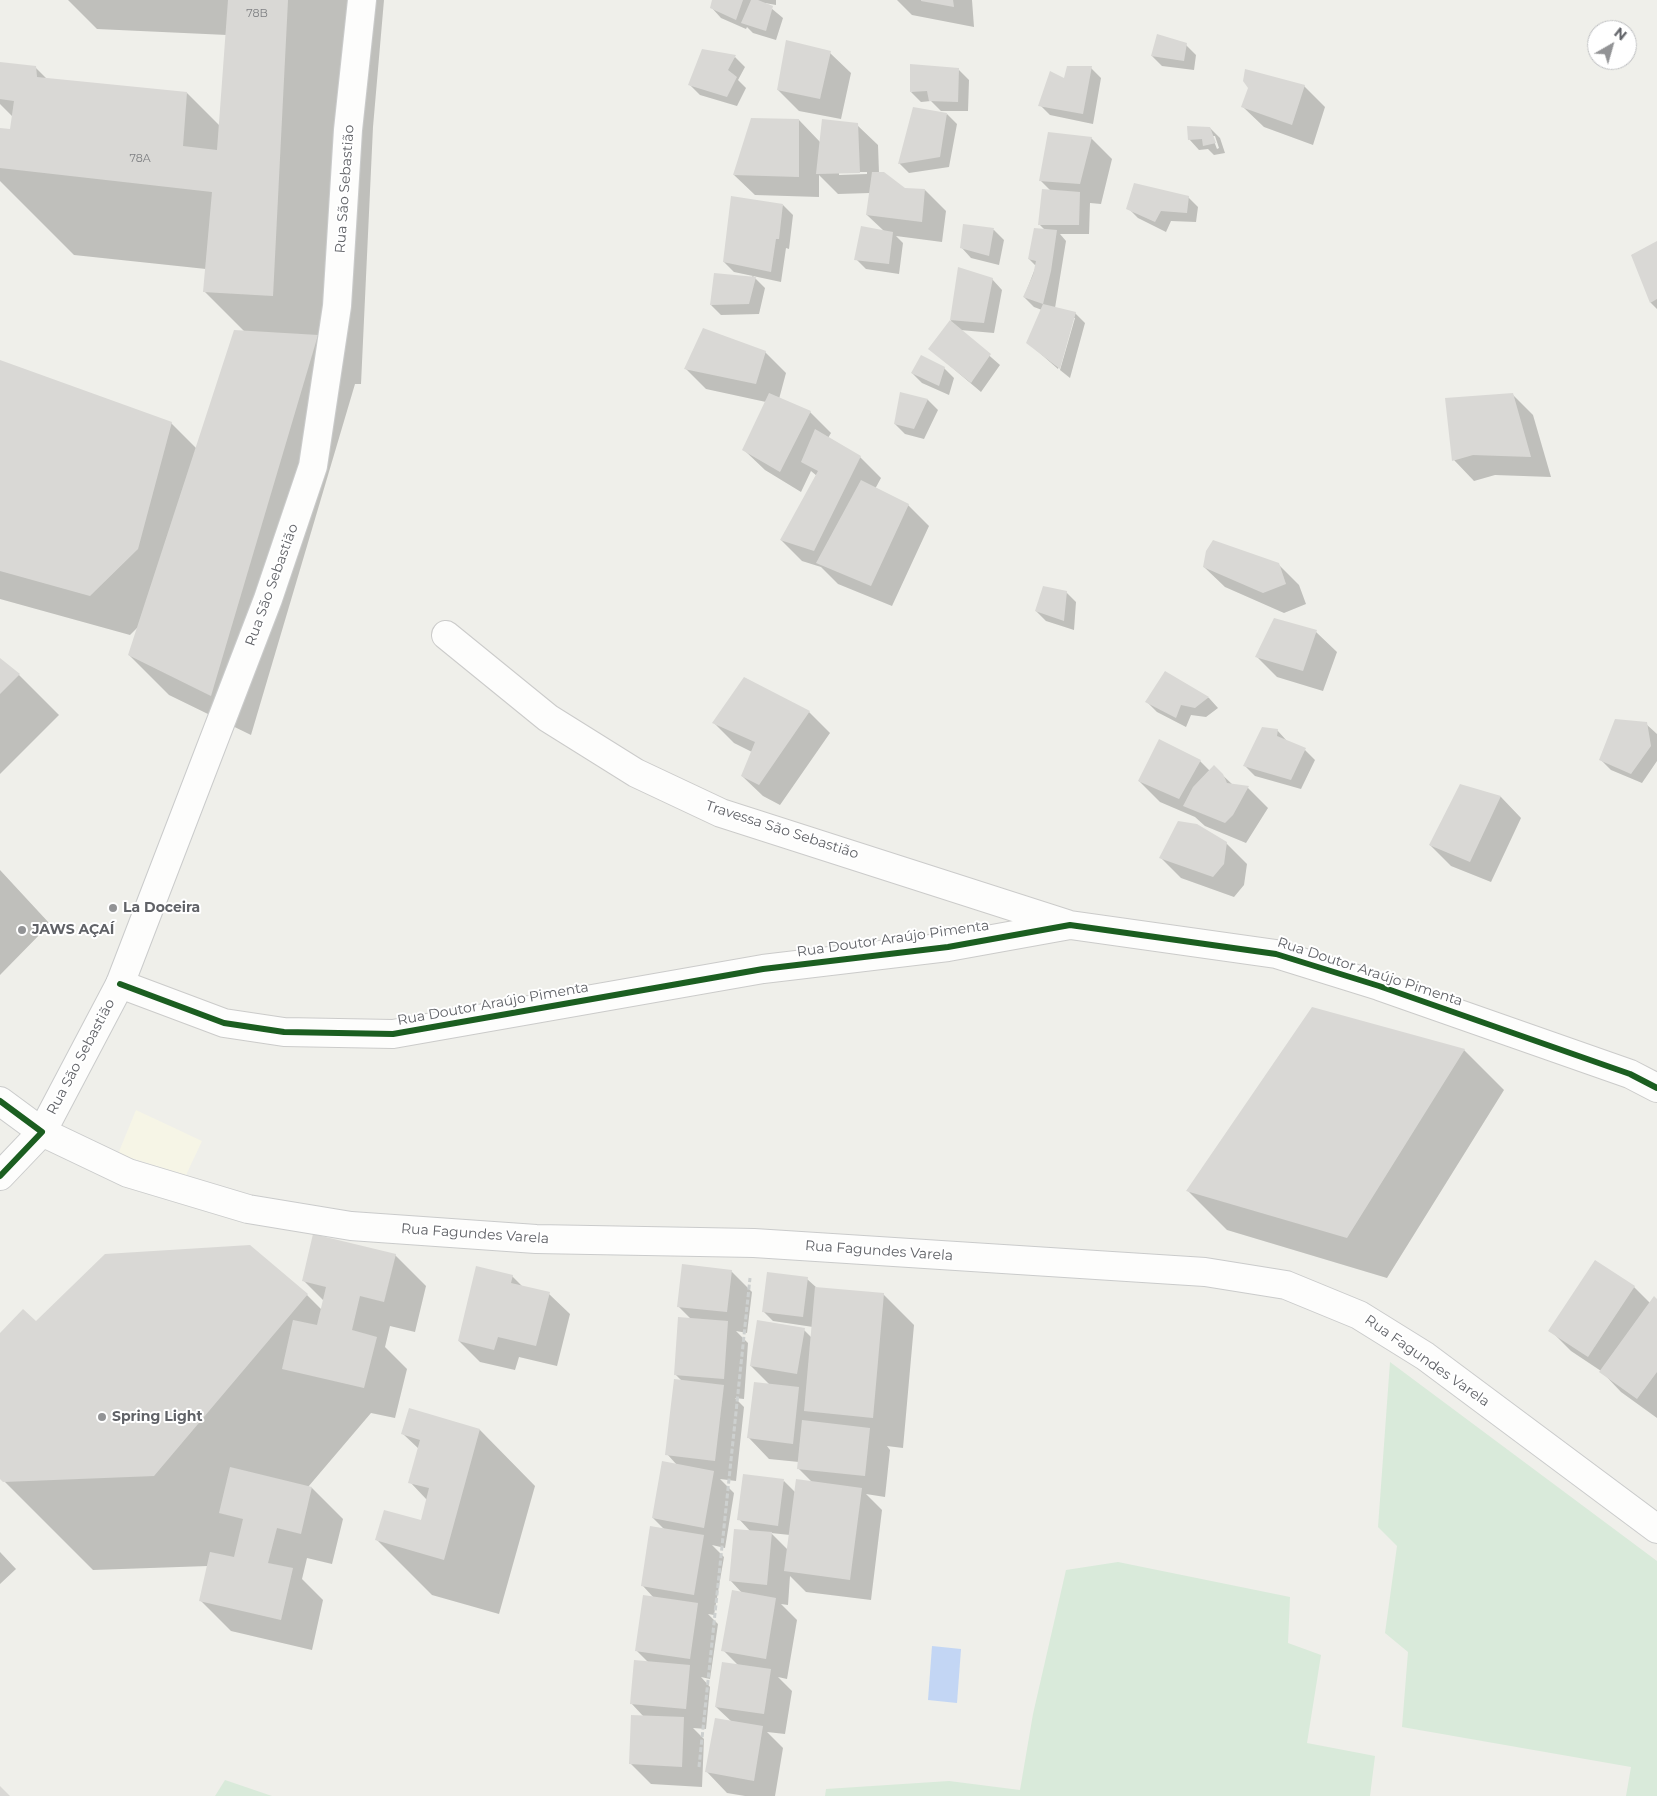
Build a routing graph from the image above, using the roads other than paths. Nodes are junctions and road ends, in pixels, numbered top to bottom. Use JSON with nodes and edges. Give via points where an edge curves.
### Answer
{"nodes":[{"id":1,"x":362,"y":0,"type":"edge"},
{"id":2,"x":446,"y":634,"type":"dead end"},
{"id":3,"x":1070,"y":925,"type":"junction"},
{"id":4,"x":120,"y":984,"type":"junction"},
{"id":5,"x":1657,"y":1088,"type":"edge"},
{"id":6,"x":0,"y":1101,"type":"edge"},
{"id":7,"x":42,"y":1132,"type":"junction"},
{"id":8,"x":0,"y":1176,"type":"edge"},
{"id":9,"x":1657,"y":1529,"type":"edge"}],
"edges":[{"from":1,"to":4,"type":"main road","name":"Rua São Sebastião","via":[[348,130],[337,306],[313,466],[268,599]]},
{"from":2,"to":3,"type":"main road","name":"Travessa São Sebastião","via":[[548,718],[644,777],[721,812]]},
{"from":3,"to":4,"type":"main road","name":"Rua Doutor Araújo Pimenta","via":[[948,947],[763,969],[393,1034],[284,1032],[224,1023]]},
{"from":3,"to":5,"type":"main road","name":"Rua Doutor Araújo Pimenta","via":[[1276,954],[1379,986],[1630,1074]]},
{"from":4,"to":7,"type":"main road","name":"Rua São Sebastião"},
{"from":6,"to":7,"type":"main road","name":"Rua Fagundes Varela"},
{"from":7,"to":8,"type":"main road","name":"Rua São Sebastião"},
{"from":7,"to":9,"type":"main road","name":"Rua Fagundes Varela","via":[[128,1173],[248,1209],[351,1226],[536,1239],[793,1246],[1205,1272],[1286,1285],[1359,1314],[1425,1356]]}]}
